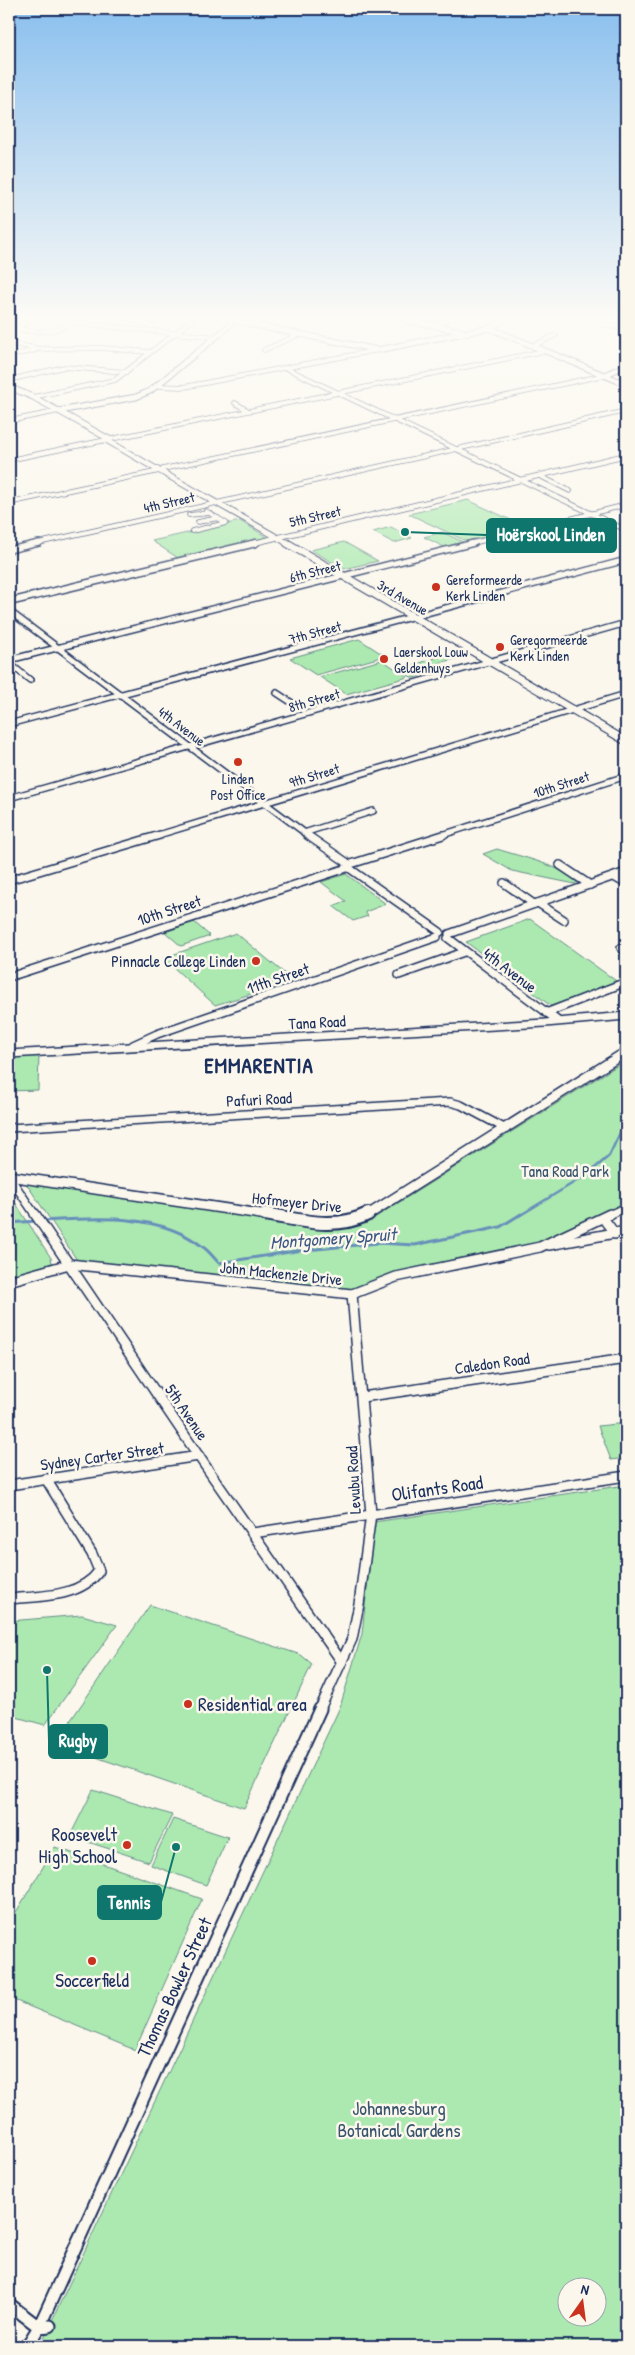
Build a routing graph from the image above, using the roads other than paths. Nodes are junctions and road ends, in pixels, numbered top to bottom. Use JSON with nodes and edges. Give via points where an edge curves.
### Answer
{"nodes":[{"id":1,"x":91,"y":430,"type":"edge"},
{"id":2,"x":156,"y":430,"type":"edge"},
{"id":3,"x":350,"y":430,"type":"edge"},
{"id":4,"x":416,"y":430,"type":"edge"},
{"id":5,"x":541,"y":430,"type":"edge"},
{"id":6,"x":109,"y":440,"type":"junction"},
{"id":7,"x":456,"y":449,"type":"junction"},
{"id":8,"x":626,"y":455,"type":"edge"},
{"id":9,"x":9,"y":460,"type":"edge"},
{"id":10,"x":161,"y":470,"type":"junction"},
{"id":11,"x":540,"y":476,"type":"junction"},
{"id":12,"x":522,"y":480,"type":"junction"},
{"id":13,"x":570,"y":491,"type":"dead end"},
{"id":14,"x":9,"y":503,"type":"edge"},
{"id":15,"x":217,"y":503,"type":"junction"},
{"id":16,"x":626,"y":505,"type":"edge"},
{"id":17,"x":592,"y":514,"type":"junction"},
{"id":18,"x":190,"y":515,"type":"dead end"},
{"id":19,"x":218,"y":518,"type":"junction"},
{"id":20,"x":198,"y":522,"type":"dead end"},
{"id":21,"x":626,"y":530,"type":"edge"},
{"id":22,"x":192,"y":531,"type":"dead end"},
{"id":23,"x":278,"y":538,"type":"junction"},
{"id":24,"x":9,"y":550,"type":"edge"},
{"id":25,"x":626,"y":560,"type":"edge"},
{"id":26,"x":342,"y":576,"type":"junction"},
{"id":27,"x":9,"y":602,"type":"edge"},
{"id":28,"x":9,"y":611,"type":"edge"},
{"id":29,"x":413,"y":617,"type":"junction"},
{"id":30,"x":626,"y":623,"type":"edge"},
{"id":31,"x":57,"y":648,"type":"junction"},
{"id":32,"x":9,"y":660,"type":"edge"},
{"id":33,"x":490,"y":662,"type":"junction"},
{"id":34,"x":9,"y":663,"type":"edge"},
{"id":35,"x":30,"y":680,"type":"dead end"},
{"id":36,"x":276,"y":693,"type":"dead end"},
{"id":37,"x":626,"y":694,"type":"edge"},
{"id":38,"x":120,"y":695,"type":"junction"},
{"id":39,"x":303,"y":710,"type":"dead end"},
{"id":40,"x":574,"y":710,"type":"junction"},
{"id":41,"x":9,"y":724,"type":"edge"},
{"id":42,"x":626,"y":741,"type":"edge"},
{"id":43,"x":190,"y":747,"type":"junction"},
{"id":44,"x":626,"y":776,"type":"edge"},
{"id":45,"x":9,"y":798,"type":"edge"},
{"id":46,"x":265,"y":803,"type":"junction"},
{"id":47,"x":373,"y":811,"type":"dead end"},
{"id":48,"x":304,"y":833,"type":"junction"},
{"id":49,"x":348,"y":865,"type":"junction"},
{"id":50,"x":560,"y":865,"type":"dead end"},
{"id":51,"x":626,"y":872,"type":"edge"},
{"id":52,"x":614,"y":876,"type":"junction"},
{"id":53,"x":9,"y":880,"type":"edge"},
{"id":54,"x":504,"y":883,"type":"dead end"},
{"id":55,"x":626,"y":884,"type":"edge"},
{"id":56,"x":590,"y":885,"type":"junction"},
{"id":57,"x":536,"y":904,"type":"junction"},
{"id":58,"x":564,"y":920,"type":"dead end"},
{"id":59,"x":438,"y":934,"type":"junction"},
{"id":60,"x":448,"y":936,"type":"junction"},
{"id":61,"x":464,"y":952,"type":"junction"},
{"id":62,"x":9,"y":976,"type":"edge"},
{"id":63,"x":399,"y":976,"type":"dead end"},
{"id":64,"x":626,"y":982,"type":"edge"},
{"id":65,"x":546,"y":1013,"type":"junction"},
{"id":66,"x":626,"y":1016,"type":"edge"},
{"id":67,"x":558,"y":1022,"type":"junction"},
{"id":68,"x":128,"y":1047,"type":"junction"},
{"id":69,"x":626,"y":1052,"type":"edge"},
{"id":70,"x":9,"y":1054,"type":"edge"},
{"id":71,"x":9,"y":1128,"type":"edge"},
{"id":72,"x":506,"y":1129,"type":"junction"},
{"id":73,"x":9,"y":1176,"type":"edge"},
{"id":74,"x":626,"y":1207,"type":"edge"},
{"id":75,"x":603,"y":1218,"type":"junction"},
{"id":76,"x":626,"y":1232,"type":"edge"},
{"id":77,"x":615,"y":1234,"type":"junction"},
{"id":78,"x":540,"y":1247,"type":"junction"},
{"id":79,"x":69,"y":1264,"type":"junction"},
{"id":80,"x":9,"y":1281,"type":"edge"},
{"id":81,"x":352,"y":1294,"type":"junction"},
{"id":82,"x":626,"y":1359,"type":"edge"},
{"id":83,"x":362,"y":1397,"type":"junction"},
{"id":84,"x":199,"y":1456,"type":"junction"},
{"id":85,"x":626,"y":1476,"type":"edge"},
{"id":86,"x":46,"y":1479,"type":"junction"},
{"id":87,"x":9,"y":1485,"type":"edge"},
{"id":88,"x":371,"y":1514,"type":"junction"},
{"id":89,"x":253,"y":1533,"type":"junction"},
{"id":90,"x":9,"y":1600,"type":"edge"},
{"id":91,"x":342,"y":1662,"type":"junction"},
{"id":92,"x":9,"y":2304,"type":"edge"},
{"id":93,"x":45,"y":2327,"type":"junction"},
{"id":94,"x":26,"y":2346,"type":"edge"}],
"edges":[{"from":1,"to":6,"type":"main road","name":"3rd Avenue"},
{"from":2,"to":6,"type":"street"},
{"from":3,"to":10,"type":"street"},
{"from":4,"to":7,"type":"street"},
{"from":5,"to":7,"type":"street","name":"4th Street"},
{"from":6,"to":9,"type":"street"},
{"from":6,"to":10,"type":"main road","name":"3rd Avenue"},
{"from":7,"to":12,"type":"street"},
{"from":7,"to":15,"type":"street","name":"4th Street"},
{"from":8,"to":11,"type":"street","name":"5th Street"},
{"from":10,"to":14,"type":"street"},
{"from":10,"to":15,"type":"main road","name":"3rd Avenue"},
{"from":11,"to":12,"type":"street","name":"5th Street"},
{"from":11,"to":13,"type":"street"},
{"from":12,"to":17,"type":"street"},
{"from":12,"to":23,"type":"street","name":"5th Street"},
{"from":15,"to":23,"type":"main road","name":"3rd Avenue"},
{"from":15,"to":24,"type":"street","name":"4th Street"},
{"from":16,"to":17,"type":"street","name":"6th Street"},
{"from":17,"to":21,"type":"street"},
{"from":17,"to":26,"type":"street","name":"6th Street"},
{"from":18,"to":19,"type":"street","via":[[208,512]]},
{"from":19,"to":20,"type":"street"},
{"from":19,"to":22,"type":"street","via":[[226,523]]},
{"from":23,"to":26,"type":"main road","name":"3rd Avenue"},
{"from":23,"to":27,"type":"street","name":"5th Street"},
{"from":25,"to":29,"type":"street","name":"7th Street"},
{"from":26,"to":29,"type":"main road","name":"3rd Avenue"},
{"from":26,"to":31,"type":"street","name":"6th Street"},
{"from":28,"to":31,"type":"street","name":"4th Avenue"},
{"from":29,"to":33,"type":"main road","name":"3rd Avenue"},
{"from":29,"to":38,"type":"street","name":"7th Street"},
{"from":30,"to":33,"type":"street","name":"8th Street"},
{"from":31,"to":32,"type":"street","name":"6th Street"},
{"from":31,"to":38,"type":"street","name":"4th Avenue"},
{"from":33,"to":40,"type":"main road","name":"3rd Avenue"},
{"from":33,"to":43,"type":"street","name":"8th Street"},
{"from":34,"to":35,"type":"street"},
{"from":36,"to":39,"type":"street"},
{"from":37,"to":40,"type":"street","name":"9th Street"},
{"from":38,"to":41,"type":"street","name":"7th Street"},
{"from":38,"to":43,"type":"street","name":"4th Avenue"},
{"from":40,"to":42,"type":"main road","name":"3rd Avenue"},
{"from":40,"to":46,"type":"street","name":"9th Street"},
{"from":43,"to":45,"type":"street","name":"8th Street"},
{"from":43,"to":46,"type":"street","name":"4th Avenue"},
{"from":44,"to":49,"type":"street","name":"10th Street"},
{"from":46,"to":48,"type":"street","name":"4th Avenue"},
{"from":46,"to":53,"type":"street","name":"9th Street"},
{"from":47,"to":48,"type":"street"},
{"from":48,"to":49,"type":"street","name":"4th Avenue"},
{"from":49,"to":59,"type":"street","name":"4th Avenue"},
{"from":49,"to":62,"type":"street","name":"10th Street"},
{"from":50,"to":56,"type":"street"},
{"from":51,"to":52,"type":"street"},
{"from":52,"to":55,"type":"street"},
{"from":52,"to":56,"type":"street"},
{"from":54,"to":57,"type":"street"},
{"from":56,"to":57,"type":"street"},
{"from":57,"to":58,"type":"street"},
{"from":57,"to":60,"type":"street"},
{"from":59,"to":60,"type":"street"},
{"from":59,"to":68,"type":"street","name":"11th Street"},
{"from":60,"to":61,"type":"street","name":"4th Avenue"},
{"from":61,"to":63,"type":"street"},
{"from":61,"to":65,"type":"street","name":"4th Avenue"},
{"from":64,"to":65,"type":"street"},
{"from":65,"to":67,"type":"street","name":"4th Avenue"},
{"from":66,"to":67,"type":"street","name":"Tana Road"},
{"from":67,"to":68,"type":"street","name":"Tana Road"},
{"from":68,"to":70,"type":"street","name":"Tana Road"},
{"from":69,"to":72,"type":"main road","name":"Hofmeyer Drive"},
{"from":71,"to":72,"type":"street","name":"Pafuri Road","via":[[450,1102]]},
{"from":72,"to":73,"type":"main road","name":"Hofmeyer Drive","via":[[367,1216],[340,1224]]},
{"from":73,"to":79,"type":"street","name":"5th Avenue"},
{"from":74,"to":75,"type":"street","name":"John Mackenzie Drive"},
{"from":75,"to":77,"type":"street"},
{"from":75,"to":78,"type":"street","name":"John Mackenzie Drive"},
{"from":76,"to":77,"type":"street"},
{"from":77,"to":78,"type":"street"},
{"from":78,"to":81,"type":"street","name":"John Mackenzie Drive","via":[[396,1277]]},
{"from":79,"to":80,"type":"street"},
{"from":79,"to":81,"type":"street","name":"John Mackenzie Drive"},
{"from":79,"to":84,"type":"street","name":"5th Avenue"},
{"from":81,"to":83,"type":"street","name":"Levubu Road"},
{"from":82,"to":83,"type":"street","name":"Caledon Road"},
{"from":83,"to":88,"type":"street","name":"Levubu Road"},
{"from":84,"to":86,"type":"street","name":"Sydney Carter Street"},
{"from":84,"to":89,"type":"street","name":"5th Avenue"},
{"from":85,"to":88,"type":"street","name":"Olifants Road"},
{"from":86,"to":87,"type":"street","name":"Sydney Carter Street"},
{"from":86,"to":90,"type":"street","via":[[99,1571],[90,1584],[79,1588]]},
{"from":88,"to":89,"type":"street","name":"Olifants Road"},
{"from":88,"to":91,"type":"street","name":"Levubu Road","via":[[354,1629]]},
{"from":89,"to":91,"type":"street","name":"5th Avenue"},
{"from":91,"to":93,"type":"street","name":"Thomas Bowler Street"},
{"from":92,"to":93,"type":"street"},
{"from":93,"to":94,"type":"street","name":"Thomas Bowler Street"}]}
